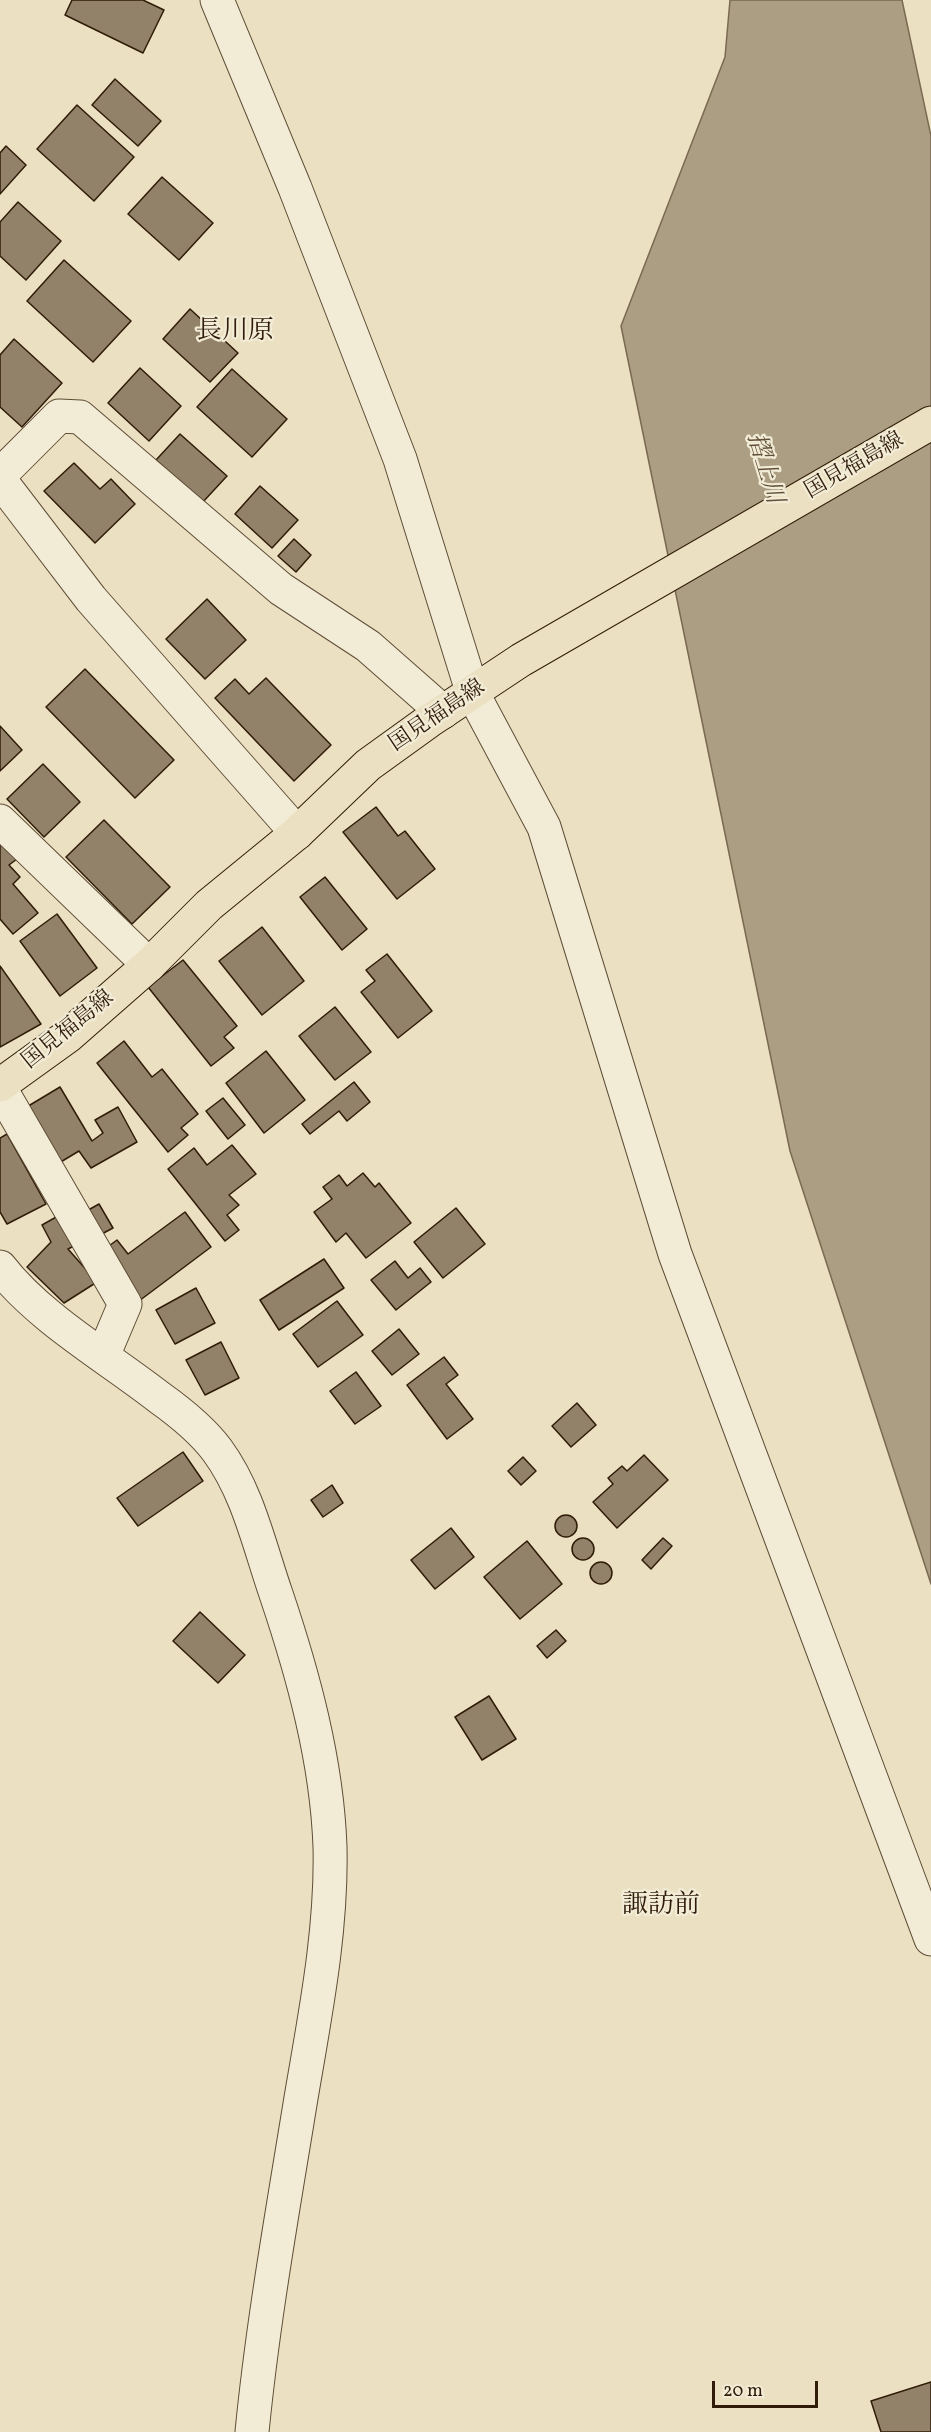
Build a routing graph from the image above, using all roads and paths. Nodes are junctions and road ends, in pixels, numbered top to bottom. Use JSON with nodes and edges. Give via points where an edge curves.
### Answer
{"nodes":[{"id":1,"x":217,"y":0,"type":"edge"},
{"id":2,"x":931,"y":423,"type":"edge"},
{"id":3,"x":0,"y":475,"type":"edge"},
{"id":4,"x":0,"y":480,"type":"edge"},
{"id":5,"x":472,"y":694,"type":"junction"},
{"id":6,"x":443,"y":712,"type":"junction"},
{"id":7,"x":0,"y":821,"type":"edge"},
{"id":8,"x":297,"y":832,"type":"junction"},
{"id":9,"x":148,"y":965,"type":"junction"},
{"id":10,"x":0,"y":1087,"type":"edge"},
{"id":11,"x":4,"y":1281,"type":"edge"},
{"id":12,"x":103,"y":1356,"type":"junction"},
{"id":13,"x":931,"y":1939,"type":"edge"},
{"id":14,"x":252,"y":2432,"type":"edge"}],
"edges":[{"from":1,"to":5,"type":"street","via":[[400,459]]},
{"from":2,"to":5,"type":"main road","name":"国見福島線","via":[[521,660]]},
{"from":3,"to":6,"type":"street","via":[[59,416],[80,417],[281,589],[368,646]]},
{"from":4,"to":8,"type":"street","via":[[91,599]]},
{"from":5,"to":6,"type":"main road","name":"国見福島線"},
{"from":5,"to":13,"type":"street","via":[[544,827],[675,1254]]},
{"from":6,"to":8,"type":"main road","name":"国見福島線","via":[[368,765]]},
{"from":7,"to":9,"type":"street"},
{"from":8,"to":9,"type":"main road","name":"国見福島線","via":[[209,905]]},
{"from":9,"to":10,"type":"main road","name":"国見福島線","via":[[68,1036]]},
{"from":10,"to":12,"type":"street","via":[[125,1304]]},
{"from":11,"to":12,"type":"street"},
{"from":12,"to":14,"type":"street","via":[[186,1417],[216,1449],[238,1483],[293,1646],[323,1774],[330,1847],[319,1996],[269,2289]]}]}
